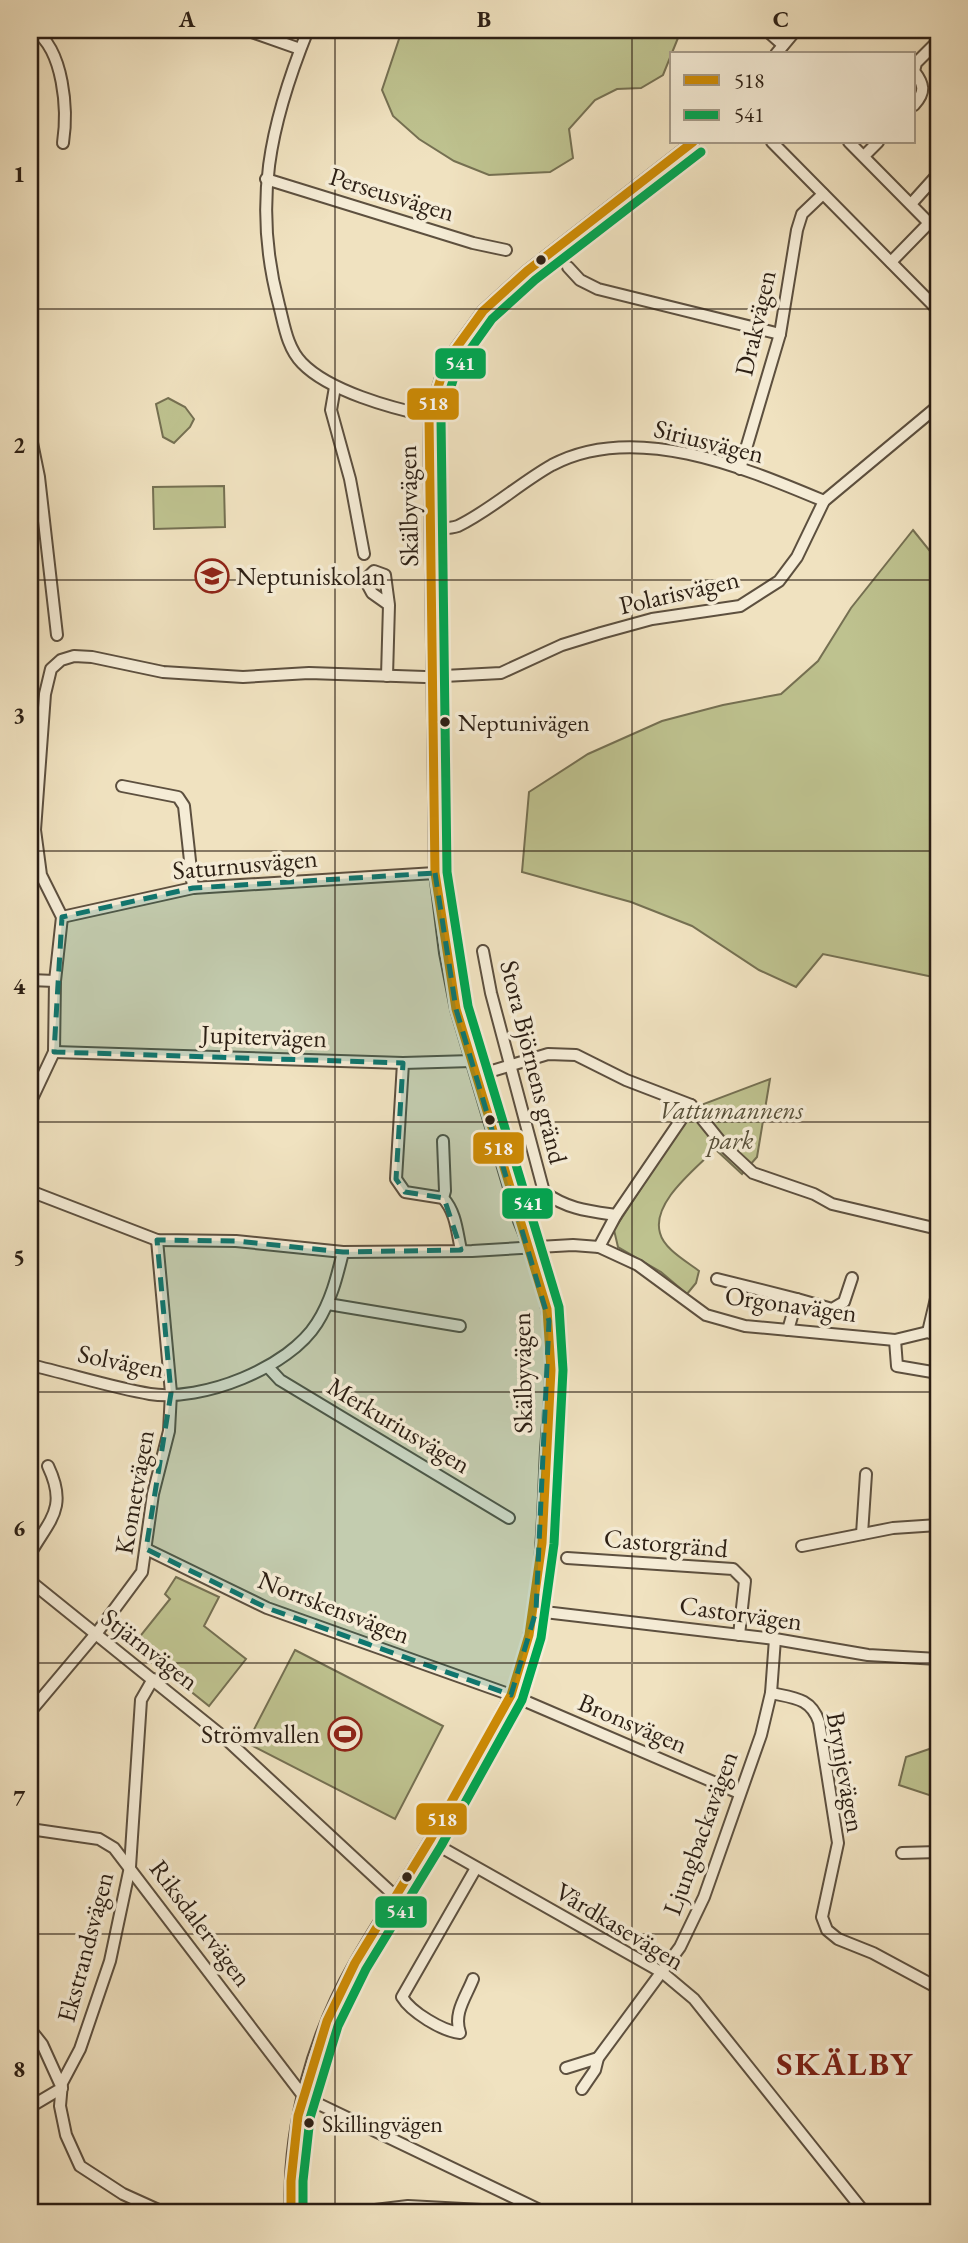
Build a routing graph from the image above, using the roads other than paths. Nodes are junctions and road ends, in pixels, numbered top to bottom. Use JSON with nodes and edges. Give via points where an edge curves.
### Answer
{"nodes":[{"id":1,"x":34,"y":30,"type":"edge"},
{"id":2,"x":246,"y":30,"type":"edge"},
{"id":3,"x":308,"y":30,"type":"edge"},
{"id":4,"x":766,"y":30,"type":"edge"},
{"id":5,"x":796,"y":30,"type":"edge"},
{"id":6,"x":938,"y":41,"type":"edge"},
{"id":7,"x":783,"y":44,"type":"junction"},
{"id":8,"x":300,"y":49,"type":"junction"},
{"id":9,"x":777,"y":52,"type":"edge"},
{"id":10,"x":916,"y":63,"type":"edge"},
{"id":11,"x":916,"y":73,"type":"edge"},
{"id":12,"x":916,"y":102,"type":"edge"},
{"id":13,"x":63,"y":143,"type":"dead end"},
{"id":14,"x":690,"y":144,"type":"edge"},
{"id":15,"x":774,"y":144,"type":"edge"},
{"id":16,"x":851,"y":144,"type":"edge"},
{"id":17,"x":876,"y":144,"type":"edge"},
{"id":18,"x":864,"y":156,"type":"junction"},
{"id":19,"x":938,"y":174,"type":"edge"},
{"id":20,"x":266,"y":179,"type":"junction"},
{"id":21,"x":822,"y":194,"type":"junction"},
{"id":22,"x":911,"y":204,"type":"junction"},
{"id":23,"x":929,"y":223,"type":"junction"},
{"id":24,"x":938,"y":231,"type":"edge"},
{"id":25,"x":506,"y":250,"type":"dead end"},
{"id":26,"x":891,"y":262,"type":"junction"},
{"id":27,"x":568,"y":267,"type":"dead end"},
{"id":28,"x":938,"y":310,"type":"edge"},
{"id":29,"x":780,"y":334,"type":"junction"},
{"id":30,"x":335,"y":387,"type":"junction"},
{"id":31,"x":938,"y":406,"type":"edge"},
{"id":32,"x":429,"y":415,"type":"junction"},
{"id":33,"x":30,"y":433,"type":"edge"},
{"id":34,"x":740,"y":468,"type":"junction"},
{"id":35,"x":824,"y":501,"type":"junction"},
{"id":36,"x":431,"y":528,"type":"junction"},
{"id":37,"x":364,"y":554,"type":"dead end"},
{"id":38,"x":389,"y":605,"type":"dead end"},
{"id":39,"x":57,"y":635,"type":"dead end"},
{"id":40,"x":387,"y":676,"type":"junction"},
{"id":41,"x":434,"y":677,"type":"junction"},
{"id":42,"x":122,"y":786,"type":"dead end"},
{"id":43,"x":435,"y":873,"type":"junction"},
{"id":44,"x":193,"y":888,"type":"junction"},
{"id":45,"x":62,"y":917,"type":"junction"},
{"id":46,"x":482,"y":951,"type":"dead end"},
{"id":47,"x":30,"y":980,"type":"edge"},
{"id":48,"x":55,"y":981,"type":"junction"},
{"id":49,"x":54,"y":1052,"type":"junction"},
{"id":50,"x":472,"y":1061,"type":"junction"},
{"id":51,"x":403,"y":1063,"type":"junction"},
{"id":52,"x":510,"y":1064,"type":"junction"},
{"id":53,"x":492,"y":1071,"type":"dead end"},
{"id":54,"x":30,"y":1103,"type":"edge"},
{"id":55,"x":691,"y":1105,"type":"junction"},
{"id":56,"x":443,"y":1141,"type":"dead end"},
{"id":57,"x":30,"y":1191,"type":"edge"},
{"id":58,"x":443,"y":1198,"type":"junction"},
{"id":59,"x":616,"y":1216,"type":"junction"},
{"id":60,"x":938,"y":1229,"type":"edge"},
{"id":61,"x":157,"y":1240,"type":"junction"},
{"id":62,"x":599,"y":1247,"type":"junction"},
{"id":63,"x":530,"y":1249,"type":"junction"},
{"id":64,"x":461,"y":1250,"type":"junction"},
{"id":65,"x":343,"y":1252,"type":"junction"},
{"id":66,"x":852,"y":1278,"type":"dead end"},
{"id":67,"x":716,"y":1279,"type":"dead end"},
{"id":68,"x":938,"y":1290,"type":"edge"},
{"id":69,"x":797,"y":1299,"type":"junction"},
{"id":70,"x":328,"y":1304,"type":"junction"},
{"id":71,"x":460,"y":1326,"type":"dead end"},
{"id":72,"x":788,"y":1331,"type":"junction"},
{"id":73,"x":933,"y":1334,"type":"edge"},
{"id":74,"x":895,"y":1340,"type":"junction"},
{"id":75,"x":30,"y":1365,"type":"edge"},
{"id":76,"x":268,"y":1367,"type":"junction"},
{"id":77,"x":938,"y":1373,"type":"edge"},
{"id":78,"x":171,"y":1394,"type":"junction"},
{"id":79,"x":48,"y":1466,"type":"dead end"},
{"id":80,"x":866,"y":1474,"type":"dead end"},
{"id":81,"x":509,"y":1518,"type":"dead end"},
{"id":82,"x":938,"y":1525,"type":"edge"},
{"id":83,"x":862,"y":1534,"type":"junction"},
{"id":84,"x":802,"y":1546,"type":"dead end"},
{"id":85,"x":146,"y":1549,"type":"junction"},
{"id":86,"x":30,"y":1554,"type":"edge"},
{"id":87,"x":567,"y":1559,"type":"dead end"},
{"id":88,"x":30,"y":1581,"type":"edge"},
{"id":89,"x":536,"y":1611,"type":"junction"},
{"id":90,"x":95,"y":1635,"type":"junction"},
{"id":91,"x":739,"y":1635,"type":"junction"},
{"id":92,"x":775,"y":1639,"type":"junction"},
{"id":93,"x":938,"y":1659,"type":"edge"},
{"id":94,"x":153,"y":1679,"type":"junction"},
{"id":95,"x":771,"y":1693,"type":"junction"},
{"id":96,"x":511,"y":1695,"type":"junction"},
{"id":97,"x":30,"y":1712,"type":"edge"},
{"id":98,"x":738,"y":1793,"type":"junction"},
{"id":99,"x":30,"y":1829,"type":"edge"},
{"id":100,"x":430,"y":1841,"type":"junction"},
{"id":101,"x":938,"y":1852,"type":"edge"},
{"id":102,"x":902,"y":1853,"type":"dead end"},
{"id":103,"x":130,"y":1867,"type":"junction"},
{"id":104,"x":476,"y":1868,"type":"junction"},
{"id":105,"x":395,"y":1896,"type":"junction"},
{"id":106,"x":663,"y":1973,"type":"junction"},
{"id":107,"x":473,"y":1979,"type":"dead end"},
{"id":108,"x":938,"y":1987,"type":"edge"},
{"id":109,"x":30,"y":2029,"type":"edge"},
{"id":110,"x":593,"y":2056,"type":"junction"},
{"id":111,"x":566,"y":2068,"type":"dead end"},
{"id":112,"x":62,"y":2088,"type":"junction"},
{"id":113,"x":582,"y":2089,"type":"dead end"},
{"id":114,"x":303,"y":2096,"type":"junction"},
{"id":115,"x":30,"y":2106,"type":"edge"},
{"id":116,"x":165,"y":2213,"type":"edge"},
{"id":117,"x":291,"y":2213,"type":"edge"},
{"id":118,"x":350,"y":2213,"type":"edge"},
{"id":119,"x":536,"y":2213,"type":"edge"},
{"id":120,"x":546,"y":2213,"type":"edge"},
{"id":121,"x":865,"y":2213,"type":"edge"}],
"edges":[{"from":1,"to":13,"type":"street","via":[[52,47],[58,61]]},
{"from":2,"to":8,"type":"street"},
{"from":3,"to":8,"type":"street"},
{"from":4,"to":7,"type":"street"},
{"from":5,"to":7,"type":"street"},
{"from":6,"to":10,"type":"street"},
{"from":7,"to":9,"type":"street"},
{"from":8,"to":20,"type":"street","via":[[271,140]]},
{"from":11,"to":12,"type":"street","via":[[923,82]]},
{"from":14,"to":32,"type":"street","name":"Skälbyvägen","via":[[482,311],[446,362]]},
{"from":15,"to":21,"type":"street"},
{"from":16,"to":18,"type":"street"},
{"from":17,"to":18,"type":"street"},
{"from":18,"to":22,"type":"street"},
{"from":19,"to":22,"type":"street"},
{"from":20,"to":25,"type":"street","name":"Perseusvägen"},
{"from":20,"to":30,"type":"street","via":[[267,249],[288,342],[301,362]]},
{"from":21,"to":26,"type":"street"},
{"from":21,"to":29,"type":"street","name":"Drakvägen","via":[[802,214],[797,230]]},
{"from":22,"to":23,"type":"street"},
{"from":23,"to":24,"type":"street"},
{"from":23,"to":26,"type":"street"},
{"from":26,"to":28,"type":"street"},
{"from":27,"to":29,"type":"street","via":[[598,289]]},
{"from":29,"to":34,"type":"street","name":"Drakvägen"},
{"from":30,"to":32,"type":"street"},
{"from":30,"to":37,"type":"street","via":[[331,410]]},
{"from":31,"to":35,"type":"street","name":"Polarisvägen"},
{"from":32,"to":36,"type":"street","name":"Skälbyvägen"},
{"from":33,"to":39,"type":"street"},
{"from":34,"to":35,"type":"street","name":"Siriusvägen"},
{"from":34,"to":36,"type":"street","name":"Siriusvägen","via":[[658,448],[594,451],[552,465],[456,527]]},
{"from":35,"to":41,"type":"street","name":"Polarisvägen","via":[[797,557],[779,580],[740,606],[652,619],[601,633],[501,673]]},
{"from":36,"to":41,"type":"street","name":"Skälbyvägen"},
{"from":38,"to":40,"type":"street"},
{"from":40,"to":41,"type":"street"},
{"from":40,"to":45,"type":"street","via":[[309,673],[243,677],[163,672],[74,656],[61,660],[51,670],[39,744],[35,830],[41,875]]},
{"from":41,"to":43,"type":"street","name":"Skälbyvägen"},
{"from":42,"to":44,"type":"street","via":[[178,797],[184,806]]},
{"from":43,"to":44,"type":"street","name":"Saturnusvägen"},
{"from":43,"to":50,"type":"street","name":"Skälbyvägen","via":[[444,953]]},
{"from":44,"to":45,"type":"street","name":"Saturnusvägen"},
{"from":45,"to":48,"type":"street"},
{"from":46,"to":52,"type":"street","name":"Stora Björnens gränd"},
{"from":47,"to":48,"type":"street"},
{"from":48,"to":49,"type":"street"},
{"from":49,"to":51,"type":"street","name":"Jupitervägen"},
{"from":49,"to":54,"type":"street"},
{"from":50,"to":51,"type":"street","name":"Jupitervägen"},
{"from":50,"to":63,"type":"street","name":"Skälbyvägen"},
{"from":51,"to":58,"type":"street","via":[[396,1179],[405,1192]]},
{"from":52,"to":53,"type":"street"},
{"from":52,"to":55,"type":"street","via":[[567,1052]]},
{"from":52,"to":59,"type":"street","name":"Stora Björnens gränd","via":[[544,1192],[568,1207]]},
{"from":55,"to":59,"type":"street"},
{"from":55,"to":60,"type":"street","via":[[753,1173],[832,1204]]},
{"from":56,"to":58,"type":"street"},
{"from":57,"to":61,"type":"street"},
{"from":58,"to":64,"type":"street","via":[[451,1207]]},
{"from":59,"to":62,"type":"street"},
{"from":61,"to":65,"type":"street","name":"Orgonavägen","via":[[236,1241]]},
{"from":61,"to":78,"type":"street","name":"Kometvägen"},
{"from":62,"to":63,"type":"street","name":"Orgonavägen"},
{"from":62,"to":72,"type":"street","name":"Orgonavägen","via":[[638,1265],[706,1315]]},
{"from":63,"to":64,"type":"street","name":"Orgonavägen"},
{"from":63,"to":89,"type":"street","name":"Skälbyvägen","via":[[549,1321],[550,1380]]},
{"from":64,"to":65,"type":"street","name":"Orgonavägen"},
{"from":65,"to":70,"type":"street","name":"Solvägen"},
{"from":66,"to":69,"type":"street","via":[[844,1302],[832,1309]]},
{"from":67,"to":69,"type":"street"},
{"from":68,"to":73,"type":"street"},
{"from":69,"to":72,"type":"street"},
{"from":70,"to":71,"type":"street"},
{"from":70,"to":76,"type":"street","name":"Solvägen","via":[[316,1325]]},
{"from":72,"to":74,"type":"street","name":"Orgonavägen"},
{"from":73,"to":74,"type":"street","name":"Orgonavägen"},
{"from":74,"to":77,"type":"street","via":[[897,1366]]},
{"from":75,"to":78,"type":"street","name":"Solvägen","via":[[153,1394]]},
{"from":76,"to":78,"type":"street","name":"Solvägen","via":[[212,1388]]},
{"from":76,"to":81,"type":"street","name":"Merkuriusvägen","via":[[280,1380]]},
{"from":78,"to":85,"type":"street","name":"Kometvägen","via":[[169,1431],[153,1494]]},
{"from":79,"to":86,"type":"street","via":[[58,1488],[52,1520]]},
{"from":80,"to":83,"type":"street"},
{"from":82,"to":83,"type":"street"},
{"from":83,"to":84,"type":"street"},
{"from":85,"to":90,"type":"street","name":"Kometvägen","via":[[142,1572]]},
{"from":85,"to":96,"type":"street","name":"Norrskensvägen","via":[[267,1608]]},
{"from":87,"to":91,"type":"street","name":"Castorgränd","via":[[733,1569],[745,1581]]},
{"from":88,"to":90,"type":"street","name":"Stjärnvägen"},
{"from":89,"to":91,"type":"street","name":"Castorvägen"},
{"from":89,"to":96,"type":"street","name":"Skälbyvägen"},
{"from":90,"to":94,"type":"street","name":"Stjärnvägen"},
{"from":90,"to":97,"type":"street","name":"Kometvägen"},
{"from":91,"to":92,"type":"street","name":"Castorvägen"},
{"from":92,"to":93,"type":"street","name":"Castorvägen","via":[[869,1655]]},
{"from":92,"to":95,"type":"street","name":"Ljungbackavägen"},
{"from":94,"to":103,"type":"street","name":"Ekstrandsvägen","via":[[141,1700]]},
{"from":94,"to":105,"type":"street","name":"Stjärnvägen","via":[[301,1806]]},
{"from":95,"to":98,"type":"street","name":"Ljungbackavägen","via":[[761,1735]]},
{"from":95,"to":108,"type":"street","name":"Brynjevägen","via":[[807,1701],[819,1722],[838,1843],[821,1917],[827,1930]]},
{"from":96,"to":98,"type":"street","name":"Bronsvägen"},
{"from":96,"to":100,"type":"street","name":"Skälbyvägen"},
{"from":98,"to":106,"type":"street","name":"Ljungbackavägen","via":[[704,1897]]},
{"from":99,"to":103,"type":"street","name":"Riksdalervägen","via":[[99,1839]]},
{"from":100,"to":104,"type":"street","name":"Vårdkasevägen"},
{"from":100,"to":105,"type":"street","name":"Skälbyvägen"},
{"from":101,"to":102,"type":"street"},
{"from":103,"to":112,"type":"street","name":"Ekstrandsvägen","via":[[110,1961]]},
{"from":103,"to":114,"type":"street","name":"Riksdalervägen"},
{"from":104,"to":106,"type":"street","name":"Vårdkasevägen"},
{"from":104,"to":107,"type":"street","via":[[402,1997],[418,2013],[460,2033],[458,2012]]},
{"from":105,"to":114,"type":"street","name":"Skälbyvägen","via":[[326,2022]]},
{"from":106,"to":110,"type":"street","name":"Ljungbackavägen"},
{"from":106,"to":121,"type":"street","name":"Vårdkasevägen","via":[[694,1999]]},
{"from":109,"to":112,"type":"street"},
{"from":110,"to":111,"type":"street"},
{"from":110,"to":113,"type":"street","name":"Ljungbackavägen","via":[[595,2070]]},
{"from":112,"to":115,"type":"street"},
{"from":112,"to":116,"type":"street","name":"Ekstrandsvägen","via":[[66,2136],[80,2166],[123,2194]]},
{"from":114,"to":117,"type":"street","name":"Skälbyvägen","via":[[290,2181]]},
{"from":114,"to":120,"type":"street"},
{"from":118,"to":119,"type":"street","via":[[408,2206]]}]}
